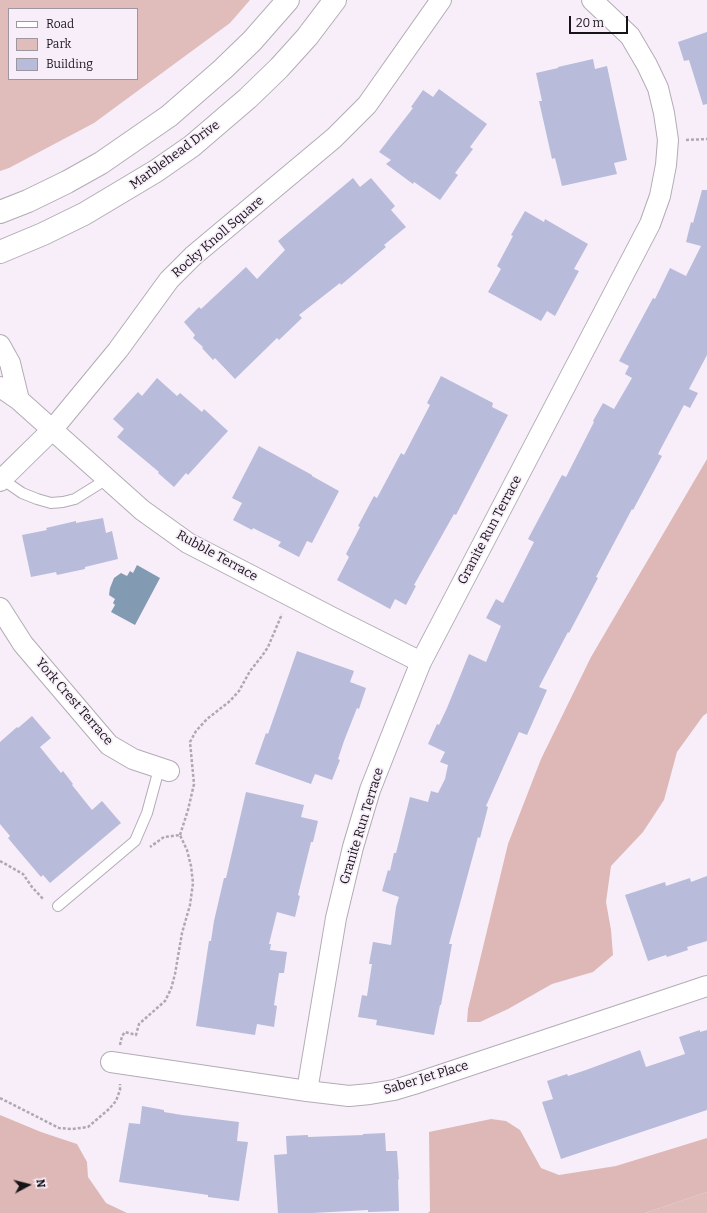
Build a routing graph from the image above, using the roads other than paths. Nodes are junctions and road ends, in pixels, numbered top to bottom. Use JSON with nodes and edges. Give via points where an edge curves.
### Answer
{"nodes":[{"id":1,"x":288,"y":0,"type":"edge"},
{"id":2,"x":335,"y":0,"type":"edge"},
{"id":3,"x":441,"y":0,"type":"edge"},
{"id":4,"x":592,"y":0,"type":"edge"},
{"id":5,"x":0,"y":212,"type":"edge"},
{"id":6,"x":0,"y":252,"type":"edge"},
{"id":7,"x":0,"y":345,"type":"edge"},
{"id":8,"x":0,"y":387,"type":"edge"},
{"id":9,"x":19,"y":400,"type":"junction"},
{"id":10,"x":52,"y":430,"type":"junction"},
{"id":11,"x":107,"y":479,"type":"junction"},
{"id":12,"x":1,"y":480,"type":"edge"},
{"id":13,"x":0,"y":608,"type":"edge"},
{"id":14,"x":421,"y":662,"type":"junction"},
{"id":15,"x":164,"y":770,"type":"joint"},
{"id":16,"x":58,"y":906,"type":"road end"},
{"id":17,"x":707,"y":986,"type":"edge"},
{"id":18,"x":116,"y":1063,"type":"road end"},
{"id":19,"x":307,"y":1091,"type":"junction"}],
"edges":[{"from":1,"to":5,"type":"street","via":[[252,41],[169,116],[101,163],[28,201]]},
{"from":2,"to":6,"type":"street","name":"Marblehead Drive","via":[[279,68],[243,103],[192,146],[156,172],[84,214]]},
{"from":3,"to":10,"type":"street","name":"Rocky Knoll Square","via":[[367,105],[334,138],[168,280],[118,350]]},
{"from":4,"to":14,"type":"street","name":"Granite Run Terrace","via":[[630,36],[658,88],[668,140],[660,196],[650,224]]},
{"from":7,"to":9,"type":"street","via":[[10,363]]},
{"from":8,"to":9,"type":"street","name":"Rubble Terrace"},
{"from":9,"to":10,"type":"street","name":"Rubble Terrace"},
{"from":10,"to":11,"type":"street","name":"Rubble Terrace"},
{"from":10,"to":12,"type":"street","name":"Rocky Knoll Square"},
{"from":11,"to":12,"type":"lane","via":[[75,499],[52,503],[22,493]]},
{"from":11,"to":14,"type":"street","name":"Rubble Terrace","via":[[142,510],[188,543]]},
{"from":13,"to":15,"type":"street","name":"York Crest Terrace","via":[[23,644],[109,745],[133,759]]},
{"from":14,"to":19,"type":"street","name":"Granite Run Terrace","via":[[370,790],[353,847],[336,918]]},
{"from":15,"to":16,"type":"lane","via":[[135,841]]},
{"from":17,"to":19,"type":"street","name":"Saber Jet Place","via":[[394,1090],[349,1096]]},
{"from":18,"to":19,"type":"street","name":"Saber Jet Place"}]}
